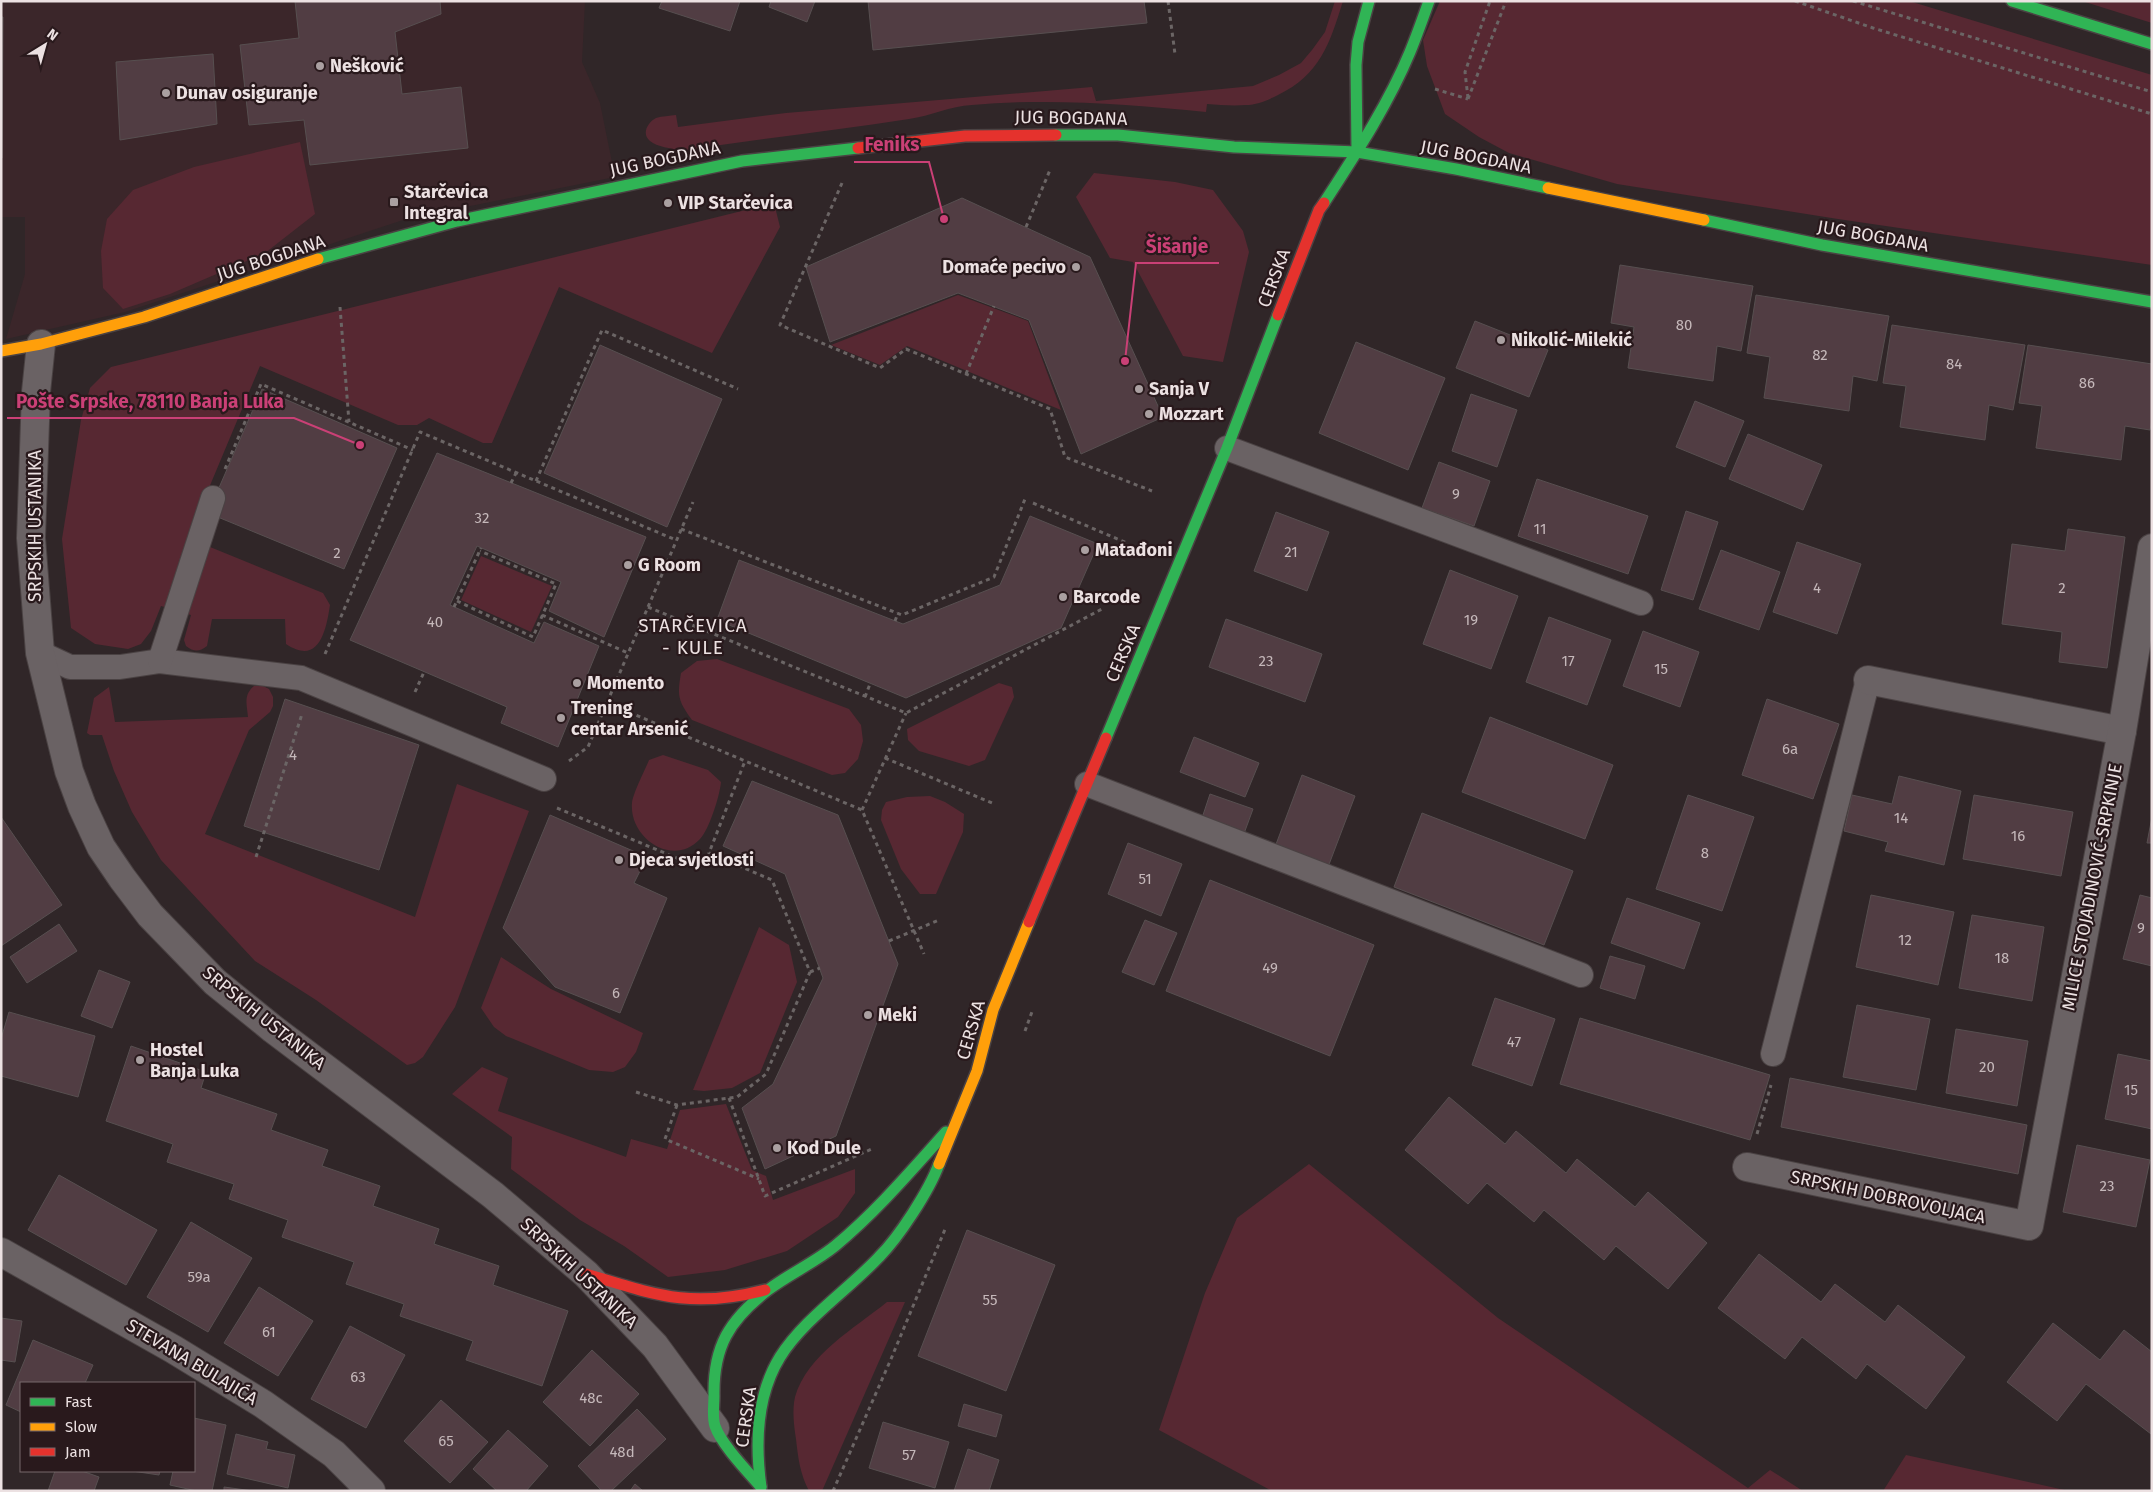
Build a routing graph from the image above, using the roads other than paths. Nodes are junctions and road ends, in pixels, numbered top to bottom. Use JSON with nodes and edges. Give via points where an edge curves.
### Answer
{"nodes":[{"id":1,"x":1369,"y":1,"type":"edge"},
{"id":2,"x":1429,"y":1,"type":"edge"},
{"id":3,"x":2012,"y":1,"type":"edge"},
{"id":4,"x":2152,"y":44,"type":"edge"},
{"id":5,"x":1356,"y":152,"type":"junction"},
{"id":6,"x":2152,"y":302,"type":"edge"},
{"id":7,"x":41,"y":344,"type":"junction"},
{"id":8,"x":1,"y":351,"type":"edge"},
{"id":9,"x":1227,"y":448,"type":"junction"},
{"id":10,"x":213,"y":498,"type":"road end"},
{"id":11,"x":2152,"y":548,"type":"edge"},
{"id":12,"x":1641,"y":603,"type":"dead end"},
{"id":13,"x":40,"y":654,"type":"junction"},
{"id":14,"x":160,"y":661,"type":"junction"},
{"id":15,"x":1868,"y":680,"type":"joint"},
{"id":16,"x":2122,"y":731,"type":"junction"},
{"id":17,"x":544,"y":779,"type":"road end"},
{"id":18,"x":1086,"y":784,"type":"junction"},
{"id":19,"x":1581,"y":975,"type":"dead end"},
{"id":20,"x":1773,"y":1054,"type":"road end"},
{"id":21,"x":958,"y":1118,"type":"junction"},
{"id":22,"x":1747,"y":1167,"type":"road end"},
{"id":23,"x":2028,"y":1226,"type":"joint"},
{"id":24,"x":1,"y":1252,"type":"edge"},
{"id":25,"x":586,"y":1274,"type":"junction"},
{"id":26,"x":769,"y":1289,"type":"junction"},
{"id":27,"x":715,"y":1428,"type":"junction"},
{"id":28,"x":762,"y":1489,"type":"edge"},
{"id":29,"x":371,"y":1491,"type":"edge"}],
"edges":[{"from":1,"to":5,"type":"street","via":[[1358,42],[1356,65]]},
{"from":2,"to":5,"type":"street","name":"CERSKA","via":[[1410,52]]},
{"from":3,"to":4,"type":"street"},
{"from":5,"to":6,"type":"street","name":"JUG BOGDANA","via":[[1456,169],[1822,245]]},
{"from":5,"to":7,"type":"street","name":"JUG BOGDANA","via":[[1234,147],[1118,135],[1053,134],[965,136],[742,161],[458,221],[305,263],[144,317]]},
{"from":5,"to":9,"type":"street","name":"CERSKA","via":[[1319,210]]},
{"from":7,"to":8,"type":"street","name":"JUG BOGDANA"},
{"from":7,"to":13,"type":"street","name":"SRPSKIH USTANIKA","via":[[36,392],[31,538]]},
{"from":9,"to":12,"type":"lane"},
{"from":9,"to":18,"type":"street","name":"CERSKA"},
{"from":10,"to":14,"type":"lane"},
{"from":11,"to":16,"type":"street","name":"MILICE STOJADINOVIĆ-SRPKINJE"},
{"from":13,"to":14,"type":"lane","via":[[70,668],[120,667]]},
{"from":13,"to":25,"type":"street","name":"SRPSKIH USTANIKA","via":[[69,771],[82,806],[106,855],[150,914],[215,982],[242,1005],[493,1195]]},
{"from":14,"to":17,"type":"lane","via":[[301,678]]},
{"from":15,"to":16,"type":"street"},
{"from":15,"to":20,"type":"lane"},
{"from":16,"to":23,"type":"street","name":"MILICE STOJADINOVIĆ-SRPKINJE"},
{"from":18,"to":19,"type":"lane"},
{"from":18,"to":21,"type":"street","name":"CERSKA","via":[[993,1010],[977,1071]]},
{"from":21,"to":26,"type":"street","name":"CERSKA","via":[[835,1246],[812,1264]]},
{"from":21,"to":28,"type":"street","name":"CERSKA","via":[[934,1175],[896,1237],[881,1256],[800,1332],[780,1357],[763,1398],[758,1428],[757,1456]]},
{"from":22,"to":23,"type":"street","name":"SRPSKIH DOBROVOLJACA"},
{"from":24,"to":29,"type":"street","name":"STEVANA BULAJIĆA","via":[[263,1404],[334,1454]]},
{"from":25,"to":26,"type":"street","via":[[682,1299],[730,1298]]},
{"from":25,"to":27,"type":"street","name":"SRPSKIH USTANIKA","via":[[655,1346]]},
{"from":26,"to":27,"type":"street","name":"CERSKA","via":[[732,1322],[722,1340],[713,1368]]},
{"from":27,"to":28,"type":"street","name":"SRPSKIH USTANIKA"}]}
